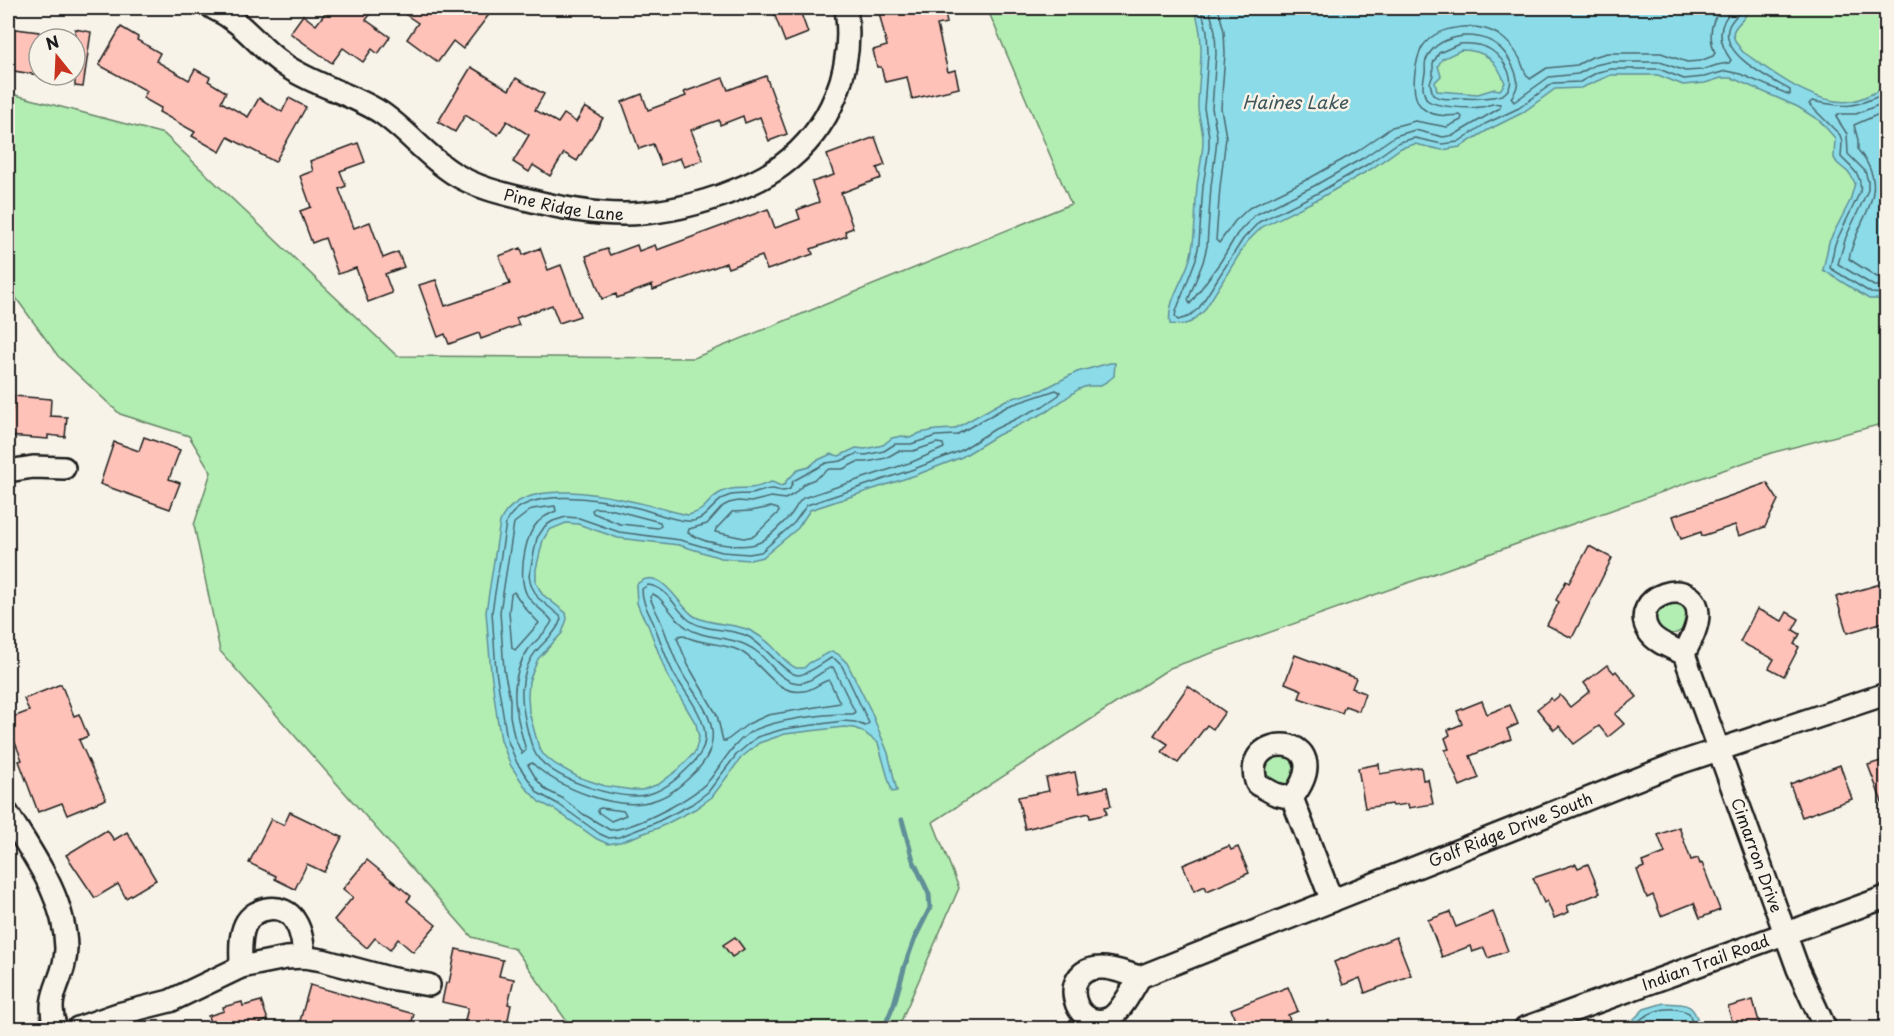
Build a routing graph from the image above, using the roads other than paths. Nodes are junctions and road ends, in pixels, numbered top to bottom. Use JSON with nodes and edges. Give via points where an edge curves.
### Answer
{"nodes":[{"id":1,"x":213,"y":8,"type":"edge"},
{"id":2,"x":846,"y":8,"type":"edge"},
{"id":3,"x":64,"y":468,"type":"dead end"},
{"id":4,"x":8,"y":471,"type":"edge"},
{"id":5,"x":1684,"y":654,"type":"dead end"},
{"id":6,"x":1887,"y":694,"type":"edge"},
{"id":7,"x":1719,"y":748,"type":"junction"},
{"id":8,"x":1292,"y":798,"type":"dead end"},
{"id":9,"x":8,"y":814,"type":"edge"},
{"id":10,"x":1887,"y":897,"type":"edge"},
{"id":11,"x":1332,"y":901,"type":"junction"},
{"id":12,"x":1785,"y":934,"type":"junction"},
{"id":13,"x":304,"y":957,"type":"junction"},
{"id":14,"x":241,"y":967,"type":"junction"},
{"id":15,"x":1140,"y":977,"type":"dead end"},
{"id":16,"x":429,"y":986,"type":"dead end"},
{"id":17,"x":56,"y":1029,"type":"edge"},
{"id":18,"x":78,"y":1029,"type":"edge"},
{"id":19,"x":1525,"y":1029,"type":"edge"},
{"id":20,"x":1825,"y":1029,"type":"edge"}],
"edges":[{"from":1,"to":2,"type":"street","name":"Pine Ridge Lane","via":[[240,23],[284,64],[387,117],[440,164],[468,181],[556,207],[614,215],[652,214],[699,203],[770,174],[799,151],[824,120],[842,78],[848,48]]},
{"from":3,"to":4,"type":"street"},
{"from":5,"to":7,"type":"street","name":"Cimarron Drive"},
{"from":6,"to":7,"type":"street","name":"Golf Ridge Drive South"},
{"from":7,"to":11,"type":"street","name":"Golf Ridge Drive South"},
{"from":7,"to":12,"type":"street","name":"Cimarron Drive"},
{"from":8,"to":11,"type":"street"},
{"from":9,"to":17,"type":"street","via":[[54,892],[64,932],[65,963],[51,1009]]},
{"from":10,"to":12,"type":"street","name":"Indian Trail Road"},
{"from":11,"to":15,"type":"street","name":"Golf Ridge Drive South"},
{"from":12,"to":19,"type":"street","name":"Indian Trail Road"},
{"from":12,"to":20,"type":"street","name":"Cimarron Drive"},
{"from":13,"to":14,"type":"street"},
{"from":13,"to":14,"type":"street","via":[[295,919],[283,910],[265,909],[245,925]]},
{"from":13,"to":16,"type":"street"},
{"from":14,"to":18,"type":"street","via":[[170,1000]]}]}
